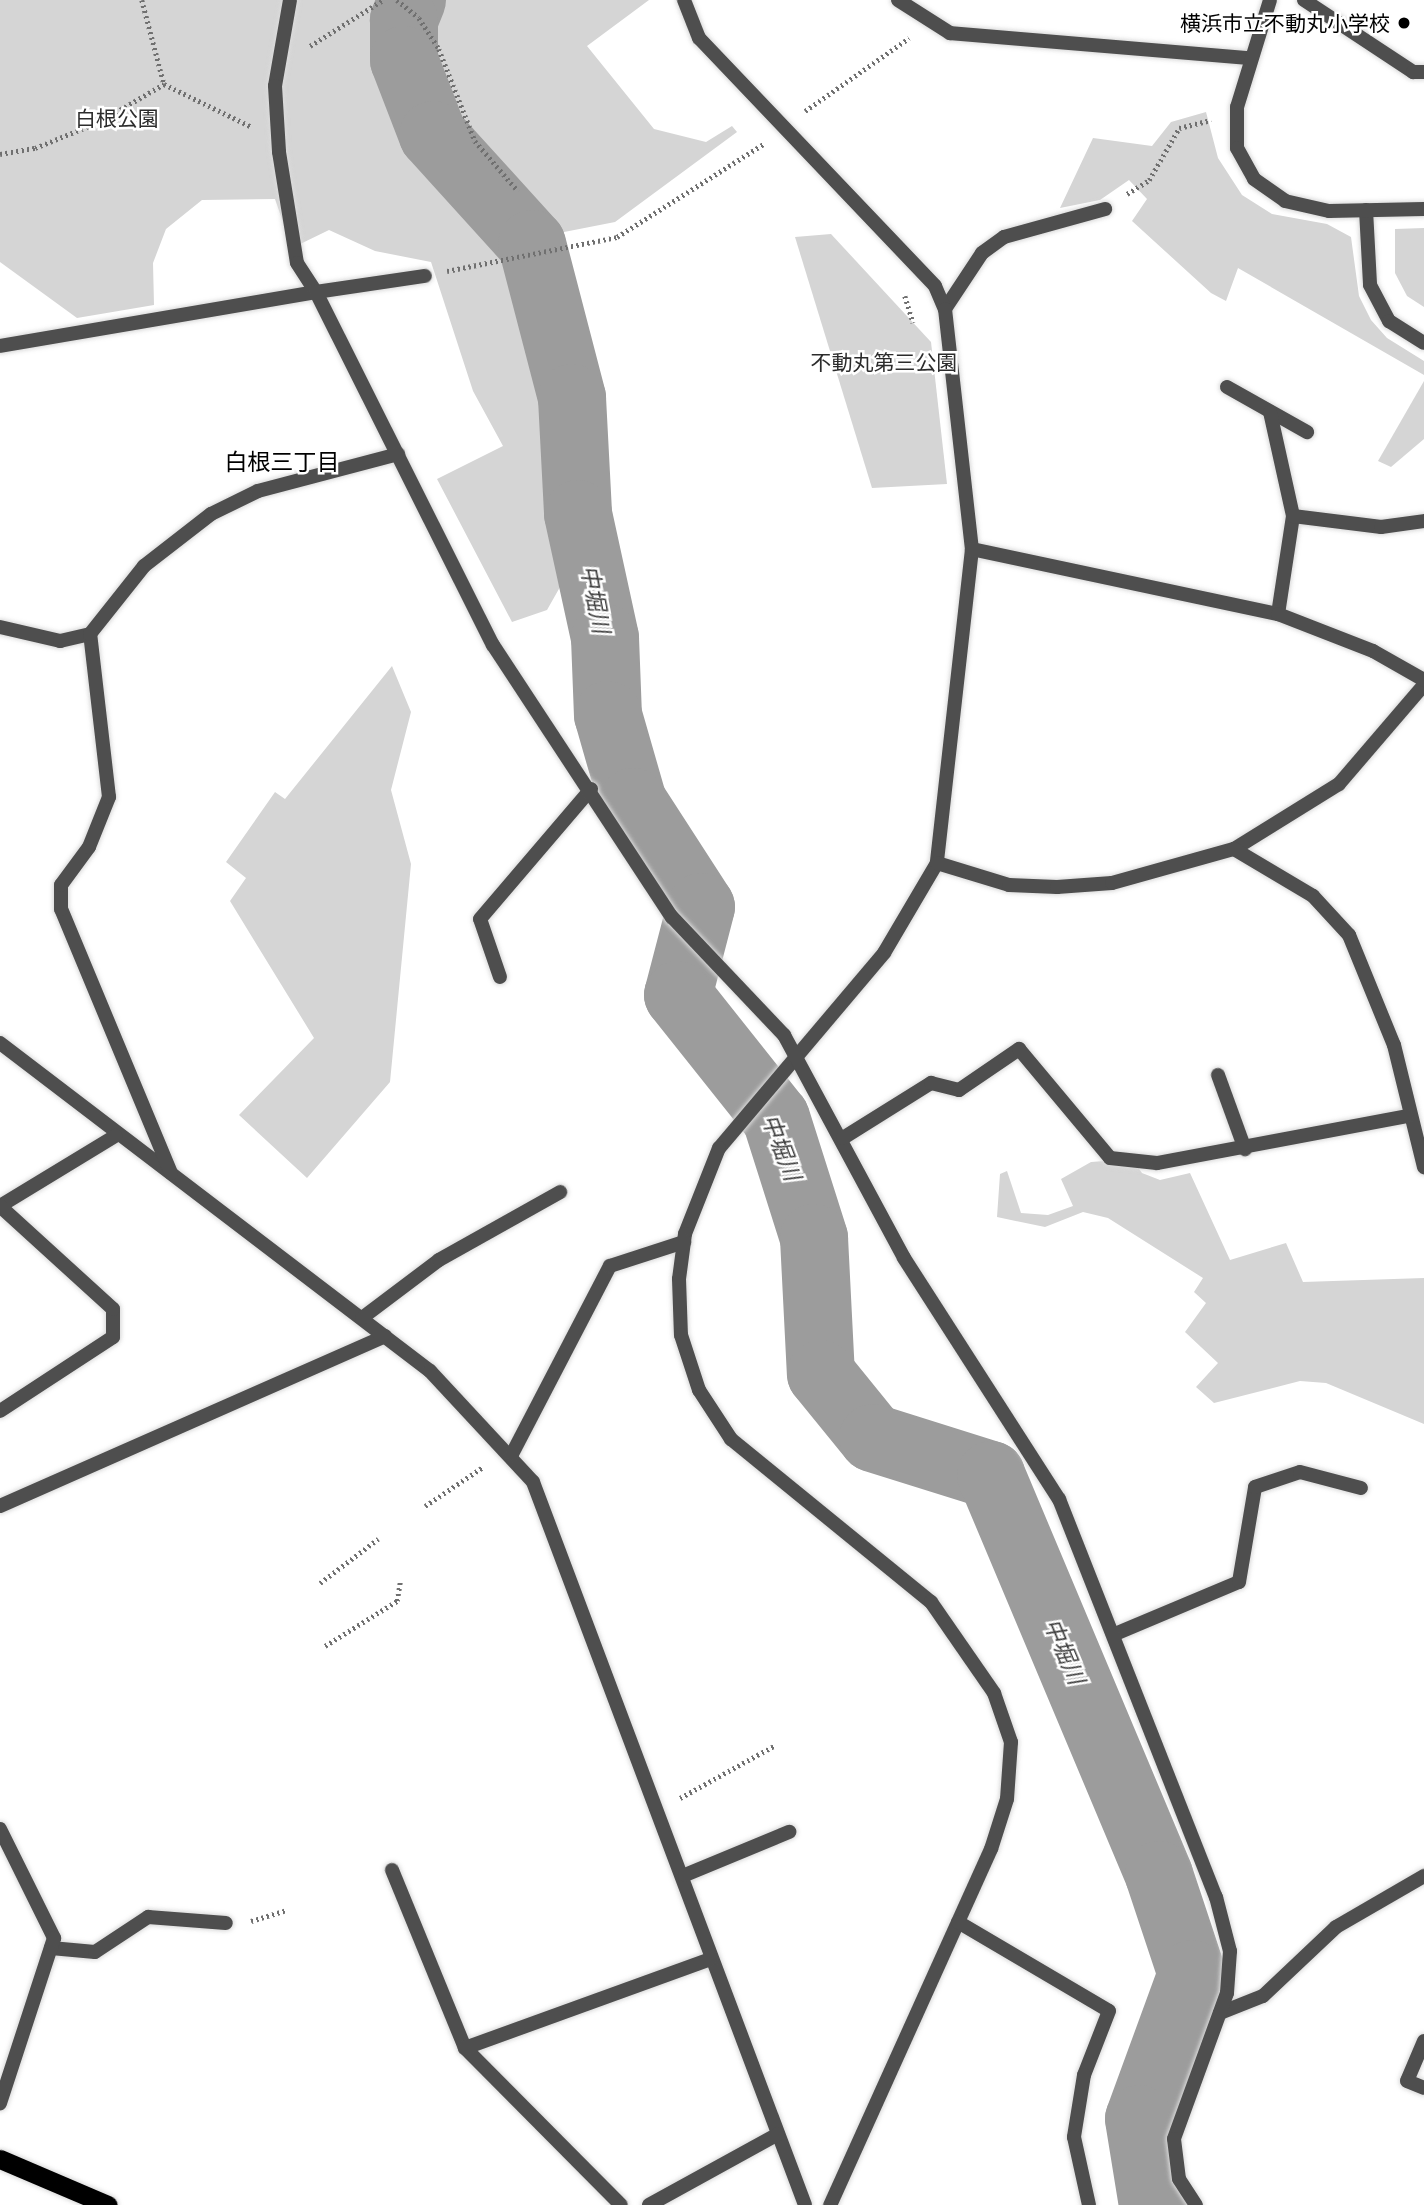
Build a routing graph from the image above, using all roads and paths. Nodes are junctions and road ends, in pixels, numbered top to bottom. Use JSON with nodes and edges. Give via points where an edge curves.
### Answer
{"nodes":[{"id":1,"x":142,"y":0,"type":"edge"},
{"id":2,"x":290,"y":0,"type":"edge"},
{"id":3,"x":383,"y":0,"type":"edge"},
{"id":4,"x":397,"y":0,"type":"edge"},
{"id":5,"x":684,"y":0,"type":"edge"},
{"id":6,"x":898,"y":0,"type":"edge"},
{"id":7,"x":1270,"y":0,"type":"edge"},
{"id":8,"x":1304,"y":0,"type":"edge"},
{"id":9,"x":921,"y":29,"type":"dead end"},
{"id":10,"x":298,"y":53,"type":"dead end"},
{"id":11,"x":1248,"y":58,"type":"junction"},
{"id":12,"x":1424,"y":72,"type":"edge"},
{"id":13,"x":164,"y":84,"type":"junction"},
{"id":14,"x":800,"y":114,"type":"dead end"},
{"id":15,"x":1212,"y":122,"type":"dead end"},
{"id":16,"x":278,"y":141,"type":"junction"},
{"id":17,"x":0,"y":154,"type":"edge"},
{"id":18,"x":748,"y":155,"type":"dead end"},
{"id":19,"x":518,"y":191,"type":"dead end"},
{"id":20,"x":1105,"y":209,"type":"joint"},
{"id":21,"x":1424,"y":209,"type":"edge"},
{"id":22,"x":1366,"y":210,"type":"junction"},
{"id":23,"x":425,"y":276,"type":"joint"},
{"id":24,"x":316,"y":292,"type":"junction"},
{"id":25,"x":905,"y":296,"type":"dead end"},
{"id":26,"x":945,"y":309,"type":"junction"},
{"id":27,"x":913,"y":323,"type":"dead end"},
{"id":28,"x":1424,"y":343,"type":"edge"},
{"id":29,"x":0,"y":346,"type":"edge"},
{"id":30,"x":1227,"y":387,"type":"dead end"},
{"id":31,"x":1270,"y":412,"type":"junction"},
{"id":32,"x":1307,"y":432,"type":"dead end"},
{"id":33,"x":398,"y":454,"type":"junction"},
{"id":34,"x":1293,"y":516,"type":"junction"},
{"id":35,"x":1424,"y":521,"type":"edge"},
{"id":36,"x":972,"y":549,"type":"junction"},
{"id":37,"x":1278,"y":614,"type":"junction"},
{"id":38,"x":0,"y":628,"type":"edge"},
{"id":39,"x":90,"y":634,"type":"junction"},
{"id":40,"x":1424,"y":680,"type":"edge"},
{"id":41,"x":1424,"y":685,"type":"edge"},
{"id":42,"x":591,"y":789,"type":"junction"},
{"id":43,"x":1234,"y":849,"type":"junction"},
{"id":44,"x":937,"y":863,"type":"junction"},
{"id":45,"x":500,"y":977,"type":"dead end"},
{"id":46,"x":0,"y":1043,"type":"edge"},
{"id":47,"x":795,"y":1056,"type":"junction"},
{"id":48,"x":1218,"y":1076,"type":"dead end"},
{"id":49,"x":1407,"y":1116,"type":"junction"},
{"id":50,"x":115,"y":1136,"type":"junction"},
{"id":51,"x":843,"y":1138,"type":"junction"},
{"id":52,"x":1245,"y":1149,"type":"junction"},
{"id":53,"x":1424,"y":1167,"type":"edge"},
{"id":54,"x":171,"y":1174,"type":"junction"},
{"id":55,"x":560,"y":1192,"type":"dead end"},
{"id":56,"x":0,"y":1206,"type":"edge"},
{"id":57,"x":684,"y":1242,"type":"junction"},
{"id":58,"x":362,"y":1318,"type":"junction"},
{"id":59,"x":385,"y":1336,"type":"junction"},
{"id":60,"x":0,"y":1411,"type":"edge"},
{"id":61,"x":512,"y":1454,"type":"junction"},
{"id":62,"x":1361,"y":1488,"type":"dead end"},
{"id":63,"x":0,"y":1506,"type":"edge"},
{"id":64,"x":425,"y":1506,"type":"dead end"},
{"id":65,"x":378,"y":1539,"type":"dead end"},
{"id":66,"x":400,"y":1582,"type":"dead end"},
{"id":67,"x":320,"y":1583,"type":"dead end"},
{"id":68,"x":1115,"y":1634,"type":"junction"},
{"id":69,"x":325,"y":1646,"type":"dead end"},
{"id":70,"x":774,"y":1746,"type":"dead end"},
{"id":71,"x":660,"y":1810,"type":"junction"},
{"id":72,"x":0,"y":1829,"type":"edge"},
{"id":73,"x":789,"y":1832,"type":"dead end"},
{"id":74,"x":392,"y":1870,"type":"dead end"},
{"id":75,"x":685,"y":1875,"type":"junction"},
{"id":76,"x":1424,"y":1875,"type":"edge"},
{"id":77,"x":286,"y":1910,"type":"dead end"},
{"id":78,"x":958,"y":1922,"type":"junction"},
{"id":79,"x":226,"y":1923,"type":"joint"},
{"id":80,"x":51,"y":1948,"type":"junction"},
{"id":81,"x":711,"y":1959,"type":"junction"},
{"id":82,"x":1220,"y":2013,"type":"junction"},
{"id":83,"x":1424,"y":2041,"type":"edge"},
{"id":84,"x":465,"y":2048,"type":"junction"},
{"id":85,"x":1424,"y":2088,"type":"edge"},
{"id":86,"x":0,"y":2103,"type":"edge"},
{"id":87,"x":778,"y":2134,"type":"junction"},
{"id":88,"x":0,"y":2159,"type":"edge"},
{"id":89,"x":108,"y":2205,"type":"edge"},
{"id":90,"x":621,"y":2205,"type":"edge"},
{"id":91,"x":649,"y":2205,"type":"edge"},
{"id":92,"x":805,"y":2205,"type":"edge"},
{"id":93,"x":830,"y":2205,"type":"edge"},
{"id":94,"x":1089,"y":2205,"type":"edge"},
{"id":95,"x":1196,"y":2205,"type":"edge"}],
"edges":[{"from":1,"to":13,"type":"path"},
{"from":2,"to":16,"type":"street","via":[[275,86]]},
{"from":3,"to":10,"type":"path"},
{"from":4,"to":19,"type":"path","via":[[419,18],[475,141]]},
{"from":5,"to":26,"type":"street","via":[[699,38],[935,286]]},
{"from":6,"to":11,"type":"street","via":[[950,33]]},
{"from":7,"to":11,"type":"street"},
{"from":8,"to":12,"type":"street","via":[[1413,72]]},
{"from":9,"to":14,"type":"path"},
{"from":11,"to":22,"type":"street","via":[[1237,107],[1237,148],[1254,179],[1285,201],[1329,211]]},
{"from":13,"to":16,"type":"path"},
{"from":13,"to":17,"type":"path","via":[[101,121],[34,148]]},
{"from":15,"to":20,"type":"path","via":[[1179,128],[1149,180]]},
{"from":16,"to":24,"type":"street","via":[[297,263]]},
{"from":18,"to":23,"type":"path","via":[[604,238]]},
{"from":20,"to":26,"type":"street","via":[[1004,237],[982,253]]},
{"from":21,"to":22,"type":"street"},
{"from":22,"to":28,"type":"street","via":[[1370,285],[1389,321]]},
{"from":23,"to":24,"type":"street"},
{"from":24,"to":29,"type":"street"},
{"from":24,"to":33,"type":"street"},
{"from":25,"to":27,"type":"path"},
{"from":26,"to":36,"type":"street"},
{"from":30,"to":31,"type":"street"},
{"from":31,"to":32,"type":"street"},
{"from":31,"to":34,"type":"street"},
{"from":33,"to":39,"type":"street","via":[[258,491],[211,514],[144,566]]},
{"from":33,"to":42,"type":"street","via":[[493,645]]},
{"from":34,"to":35,"type":"street","via":[[1381,527]]},
{"from":34,"to":37,"type":"street"},
{"from":36,"to":37,"type":"street"},
{"from":36,"to":44,"type":"street"},
{"from":37,"to":40,"type":"street","via":[[1373,651]]},
{"from":38,"to":39,"type":"street","via":[[60,641]]},
{"from":39,"to":54,"type":"street","via":[[109,797],[89,847],[61,885],[61,909]]},
{"from":41,"to":43,"type":"street","via":[[1339,784]]},
{"from":42,"to":45,"type":"street","via":[[480,919]]},
{"from":42,"to":47,"type":"street","via":[[672,917],[714,957]]},
{"from":43,"to":44,"type":"street","via":[[1112,883],[1057,887],[1009,885]]},
{"from":43,"to":49,"type":"street","via":[[1313,896],[1349,935],[1394,1045]]},
{"from":44,"to":47,"type":"street","via":[[884,953]]},
{"from":46,"to":50,"type":"street"},
{"from":47,"to":51,"type":"street"},
{"from":47,"to":57,"type":"street","via":[[747,1112],[701,1186]]},
{"from":48,"to":52,"type":"street"},
{"from":49,"to":52,"type":"street"},
{"from":49,"to":53,"type":"street"},
{"from":50,"to":54,"type":"street"},
{"from":50,"to":56,"type":"street"},
{"from":51,"to":52,"type":"street","via":[[931,1083],[959,1090],[1019,1049],[1110,1158],[1157,1163]]},
{"from":51,"to":68,"type":"street","via":[[904,1258],[1059,1499]]},
{"from":54,"to":58,"type":"street"},
{"from":55,"to":58,"type":"street","via":[[439,1260]]},
{"from":56,"to":60,"type":"street","via":[[113,1309],[113,1337]]},
{"from":57,"to":61,"type":"street","via":[[610,1266]]},
{"from":57,"to":78,"type":"street","via":[[681,1335],[699,1390],[731,1439],[931,1602],[994,1693],[1011,1742],[1007,1799]]},
{"from":58,"to":59,"type":"street"},
{"from":59,"to":61,"type":"street","via":[[430,1371]]},
{"from":59,"to":63,"type":"street"},
{"from":61,"to":64,"type":"path"},
{"from":61,"to":71,"type":"street","via":[[533,1482]]},
{"from":62,"to":68,"type":"street","via":[[1300,1472],[1255,1487],[1239,1582]]},
{"from":65,"to":67,"type":"path"},
{"from":66,"to":69,"type":"path","via":[[397,1601]]},
{"from":68,"to":82,"type":"street","via":[[1216,1897],[1230,1951]]},
{"from":70,"to":71,"type":"path"},
{"from":71,"to":75,"type":"street"},
{"from":72,"to":80,"type":"street","via":[[54,1938]]},
{"from":73,"to":75,"type":"street"},
{"from":74,"to":84,"type":"street"},
{"from":75,"to":81,"type":"street"},
{"from":76,"to":82,"type":"street","via":[[1336,1927],[1263,1996]]},
{"from":77,"to":79,"type":"path","via":[[270,1919]]},
{"from":78,"to":93,"type":"street"},
{"from":78,"to":94,"type":"street","via":[[1109,2011],[1084,2075],[1074,2137]]},
{"from":79,"to":80,"type":"street","via":[[148,1917],[95,1952]]},
{"from":80,"to":86,"type":"street"},
{"from":81,"to":84,"type":"street"},
{"from":81,"to":87,"type":"street"},
{"from":82,"to":95,"type":"street","via":[[1174,2138],[1179,2179]]},
{"from":83,"to":85,"type":"street","via":[[1407,2081]]},
{"from":84,"to":90,"type":"street"},
{"from":87,"to":91,"type":"street"},
{"from":87,"to":92,"type":"street"},
{"from":88,"to":89,"type":"highway"}]}
